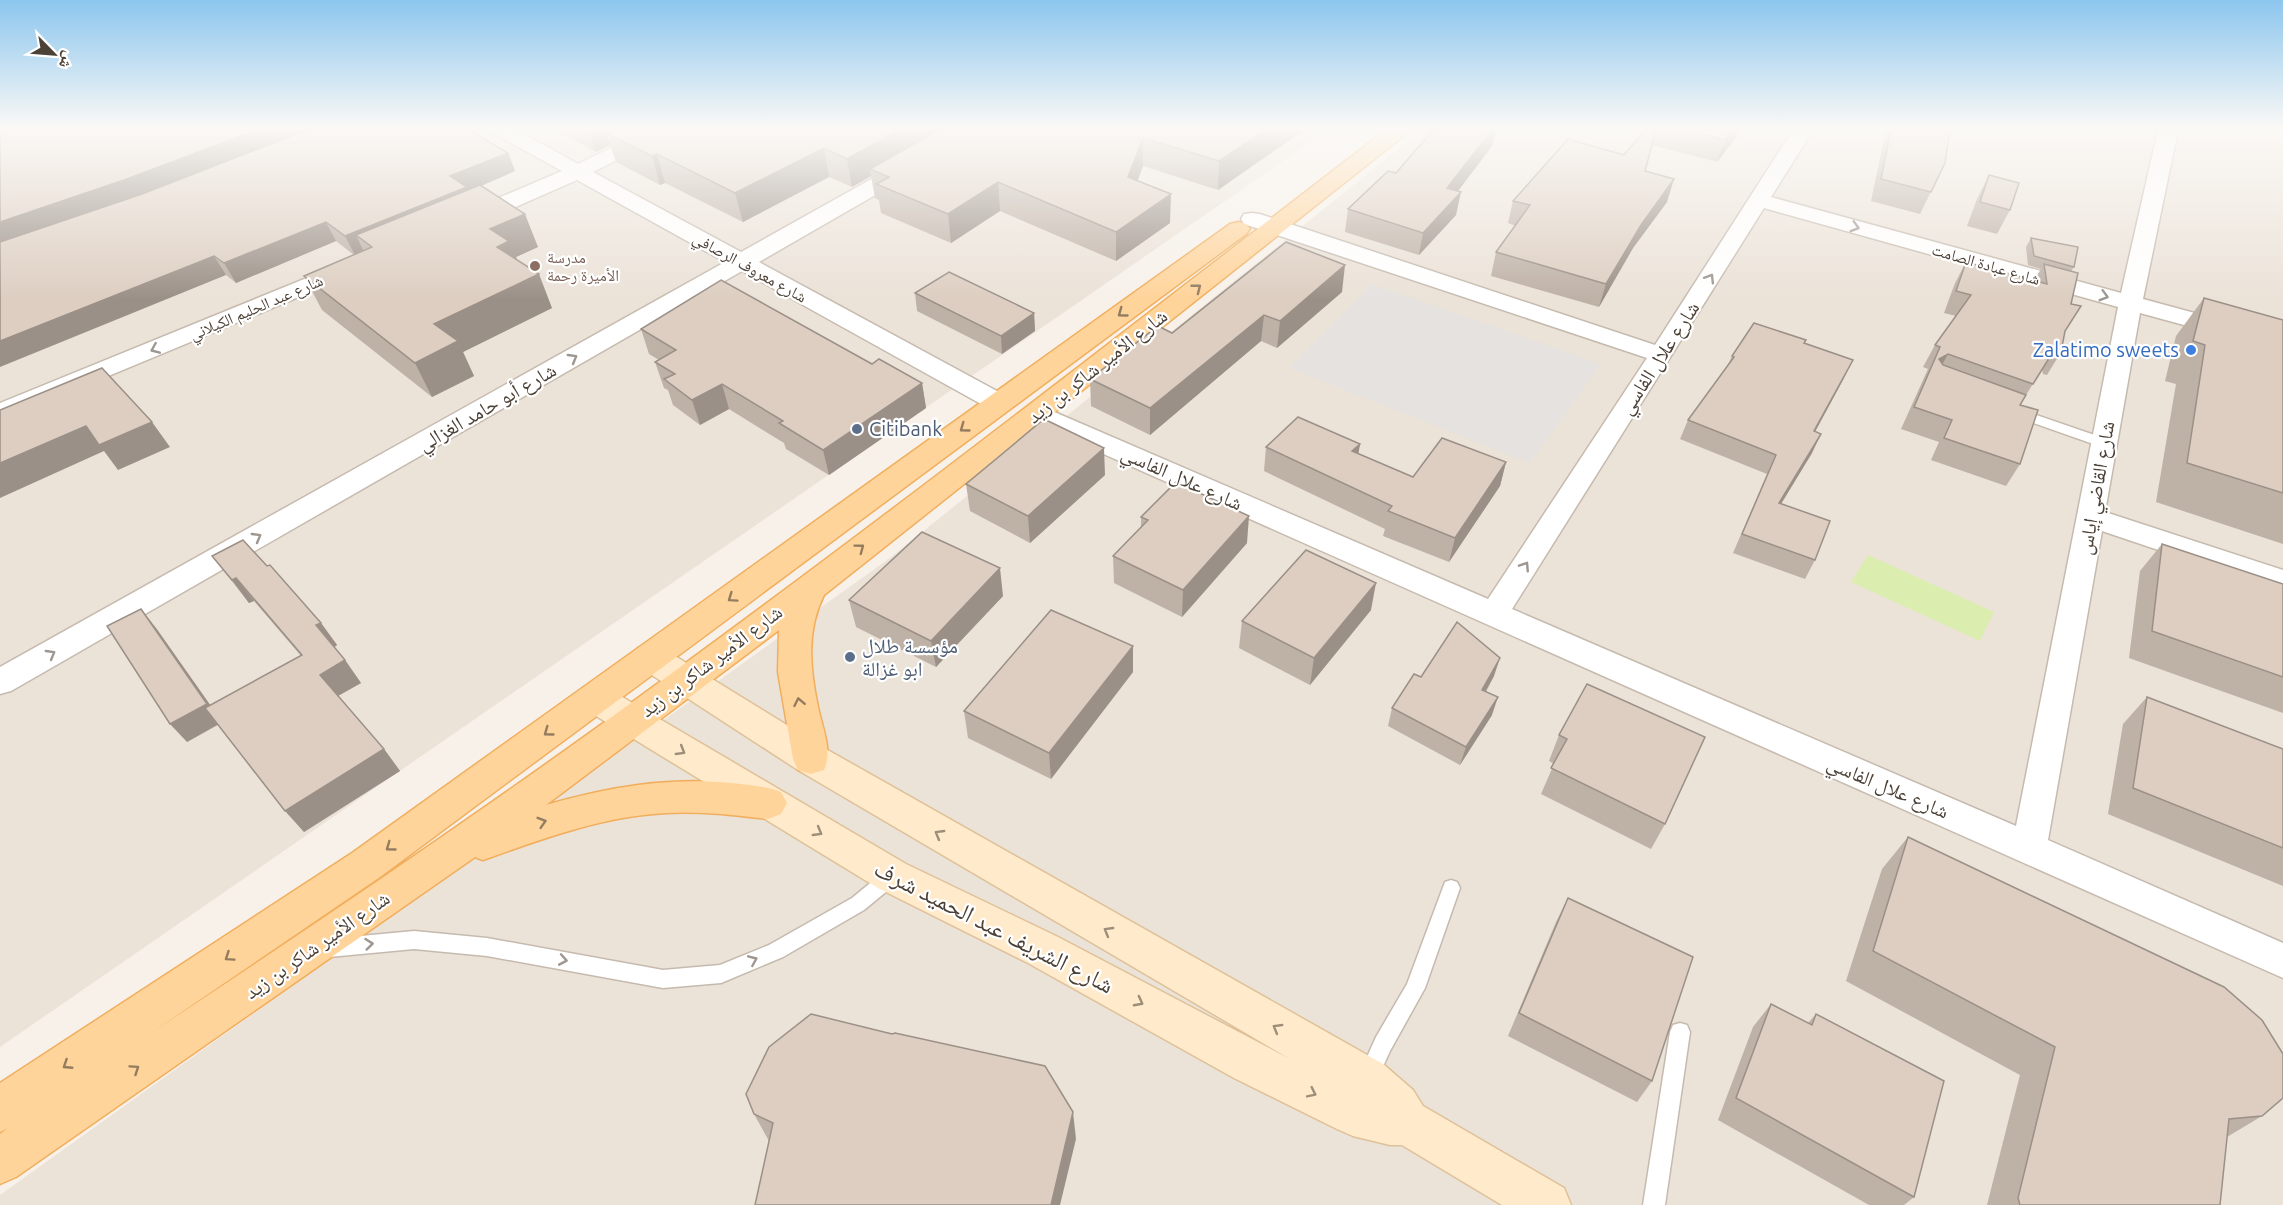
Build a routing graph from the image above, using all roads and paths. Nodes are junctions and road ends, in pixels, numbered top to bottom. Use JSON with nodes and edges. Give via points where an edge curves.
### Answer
{"nodes":[{"id":1,"x":544,"y":186,"type":"edge"},
{"id":2,"x":603,"y":186,"type":"edge"},
{"id":3,"x":875,"y":186,"type":"edge"},
{"id":4,"x":1306,"y":186,"type":"edge"},
{"id":5,"x":1317,"y":186,"type":"edge"},
{"id":6,"x":1767,"y":186,"type":"edge"},
{"id":7,"x":2156,"y":186,"type":"edge"},
{"id":8,"x":1758,"y":200,"type":"junction"},
{"id":9,"x":1263,"y":223,"type":"junction"},
{"id":10,"x":447,"y":228,"type":"edge"},
{"id":11,"x":370,"y":259,"type":"edge"},
{"id":12,"x":741,"y":263,"type":"junction"},
{"id":13,"x":2130,"y":304,"type":"junction"},
{"id":14,"x":2283,"y":345,"type":"edge"},
{"id":15,"x":1661,"y":355,"type":"junction"},
{"id":16,"x":999,"y":403,"type":"junction"},
{"id":17,"x":2002,"y":406,"type":"edge"},
{"id":18,"x":0,"y":413,"type":"edge"},
{"id":19,"x":1036,"y":414,"type":"junction"},
{"id":20,"x":2104,"y":443,"type":"junction"},
{"id":21,"x":2091,"y":517,"type":"junction"},
{"id":22,"x":2283,"y":581,"type":"edge"},
{"id":23,"x":814,"y":584,"type":"junction"},
{"id":24,"x":1493,"y":615,"type":"junction"},
{"id":25,"x":650,"y":657,"type":"junction"},
{"id":26,"x":686,"y":679,"type":"junction"},
{"id":27,"x":0,"y":682,"type":"edge"},
{"id":28,"x":595,"y":698,"type":"junction"},
{"id":29,"x":631,"y":721,"type":"junction"},
{"id":30,"x":811,"y":759,"type":"junction"},
{"id":31,"x":768,"y":803,"type":"junction"},
{"id":32,"x":2029,"y":848,"type":"junction"},
{"id":33,"x":447,"y":855,"type":"junction"},
{"id":34,"x":892,"y":876,"type":"junction"},
{"id":35,"x":1451,"y":888,"type":"dead end"},
{"id":36,"x":311,"y":950,"type":"junction"},
{"id":37,"x":2283,"y":962,"type":"edge"},
{"id":38,"x":1680,"y":1032,"type":"dead end"},
{"id":39,"x":1367,"y":1080,"type":"junction"},
{"id":40,"x":0,"y":1109,"type":"edge"},
{"id":41,"x":1407,"y":1122,"type":"junction"},
{"id":42,"x":0,"y":1161,"type":"edge"},
{"id":43,"x":1547,"y":1205,"type":"edge"},
{"id":44,"x":1654,"y":1205,"type":"edge"}],
"edges":[{"from":1,"to":10,"type":"street"},
{"from":2,"to":12,"type":"street","name":"شارع معروف الرصافي"},
{"from":3,"to":12,"type":"street","name":"شارع أبو حامد الغزالي"},
{"from":4,"to":9,"type":"main road","name":"شارع الأمير شاكر بن زيد"},
{"from":5,"to":9,"type":"main road","name":"شارع الأمير شاكر بن زيد"},
{"from":6,"to":8,"type":"street","name":"شارع علال الفاسي"},
{"from":7,"to":13,"type":"street","name":"شارع القاضي إياس"},
{"from":8,"to":13,"type":"street","name":"شارع عبادة الصامت","one_way":true},
{"from":15,"to":8,"type":"street","name":"شارع علال الفاسي","one_way":true},
{"from":9,"to":15,"type":"street"},
{"from":9,"to":16,"type":"main road","name":"شارع الأمير شاكر بن زيد","one_way":true},
{"from":19,"to":9,"type":"main road","name":"شارع الأمير شاكر بن زيد","one_way":true},
{"from":11,"to":18,"type":"street","name":"شارع عبد الحليم الكيلاني","one_way":true},
{"from":12,"to":16,"type":"street","name":"شارع معروف الرصافي"},
{"from":27,"to":12,"type":"street","name":"شارع أبو حامد الغزالي","one_way":true},
{"from":13,"to":14,"type":"street","name":"شارع عبادة الصامت"},
{"from":13,"to":20,"type":"street","name":"شارع القاضي إياس"},
{"from":24,"to":15,"type":"street","name":"شارع علال الفاسي","one_way":true},
{"from":16,"to":25,"type":"main road","name":"شارع الأمير شاكر بن زيد","one_way":true},
{"from":17,"to":20,"type":"lane"},
{"from":23,"to":19,"type":"main road","name":"شارع الأمير شاكر بن زيد","one_way":true},
{"from":19,"to":24,"type":"street","name":"شارع علال الفاسي"},
{"from":20,"to":21,"type":"street","name":"شارع القاضي إياس"},
{"from":21,"to":22,"type":"street"},
{"from":21,"to":32,"type":"street","name":"شارع القاضي إياس"},
{"from":23,"to":26,"type":"main road","name":"شارع الأمير شاكر بن زيد"},
{"from":30,"to":23,"type":"main road","one_way":true,"via":[[795,674],[794,635],[797,618]]},
{"from":24,"to":32,"type":"street","name":"شارع علال الفاسي"},
{"from":25,"to":26,"type":"street","name":"شارع الشريف عبد الحميد شرف"},
{"from":25,"to":28,"type":"main road","name":"شارع الأمير شاكر بن زيد"},
{"from":26,"to":29,"type":"main road","name":"شارع الأمير شاكر بن زيد"},
{"from":26,"to":30,"type":"street","name":"شارع الشريف عبد الحميد شرف"},
{"from":28,"to":29,"type":"street","name":"شارع الشريف عبد الحميد شرف"},
{"from":28,"to":40,"type":"main road","name":"شارع الأمير شاكر بن زيد","one_way":true,"via":[[366,865]]},
{"from":29,"to":31,"type":"street","name":"شارع الشريف عبد الحميد شرف","one_way":true},
{"from":29,"to":33,"type":"main road","name":"شارع الأمير شاكر بن زيد"},
{"from":39,"to":30,"type":"street","name":"شارع الشريف عبد الحميد شرف","one_way":true},
{"from":33,"to":31,"type":"main road","one_way":true,"via":[[542,822],[653,798]]},
{"from":31,"to":34,"type":"street","name":"شارع الشريف عبد الحميد شرف","one_way":true},
{"from":32,"to":37,"type":"street","name":"شارع علال الفاسي"},
{"from":33,"to":36,"type":"main road","name":"شارع الأمير شاكر بن زيد"},
{"from":36,"to":34,"type":"lane","one_way":true,"via":[[414,940],[487,947],[663,979],[721,974],[776,951],[819,927],[858,904]]},
{"from":34,"to":41,"type":"street","name":"شارع الشريف عبد الحميد شرف","one_way":true,"via":[[1043,950],[1343,1108],[1372,1119]]},
{"from":35,"to":39,"type":"lane","via":[[1415,988]]},
{"from":42,"to":36,"type":"main road","name":"شارع الأمير شاكر بن زيد","one_way":true},
{"from":38,"to":44,"type":"lane"},
{"from":39,"to":41,"type":"street","name":"شارع الشريف عبد الحميد شرف","via":[[1397,1106]]},
{"from":41,"to":43,"type":"street","name":"شارع الشريف عبد الحميد شرف"}]}
